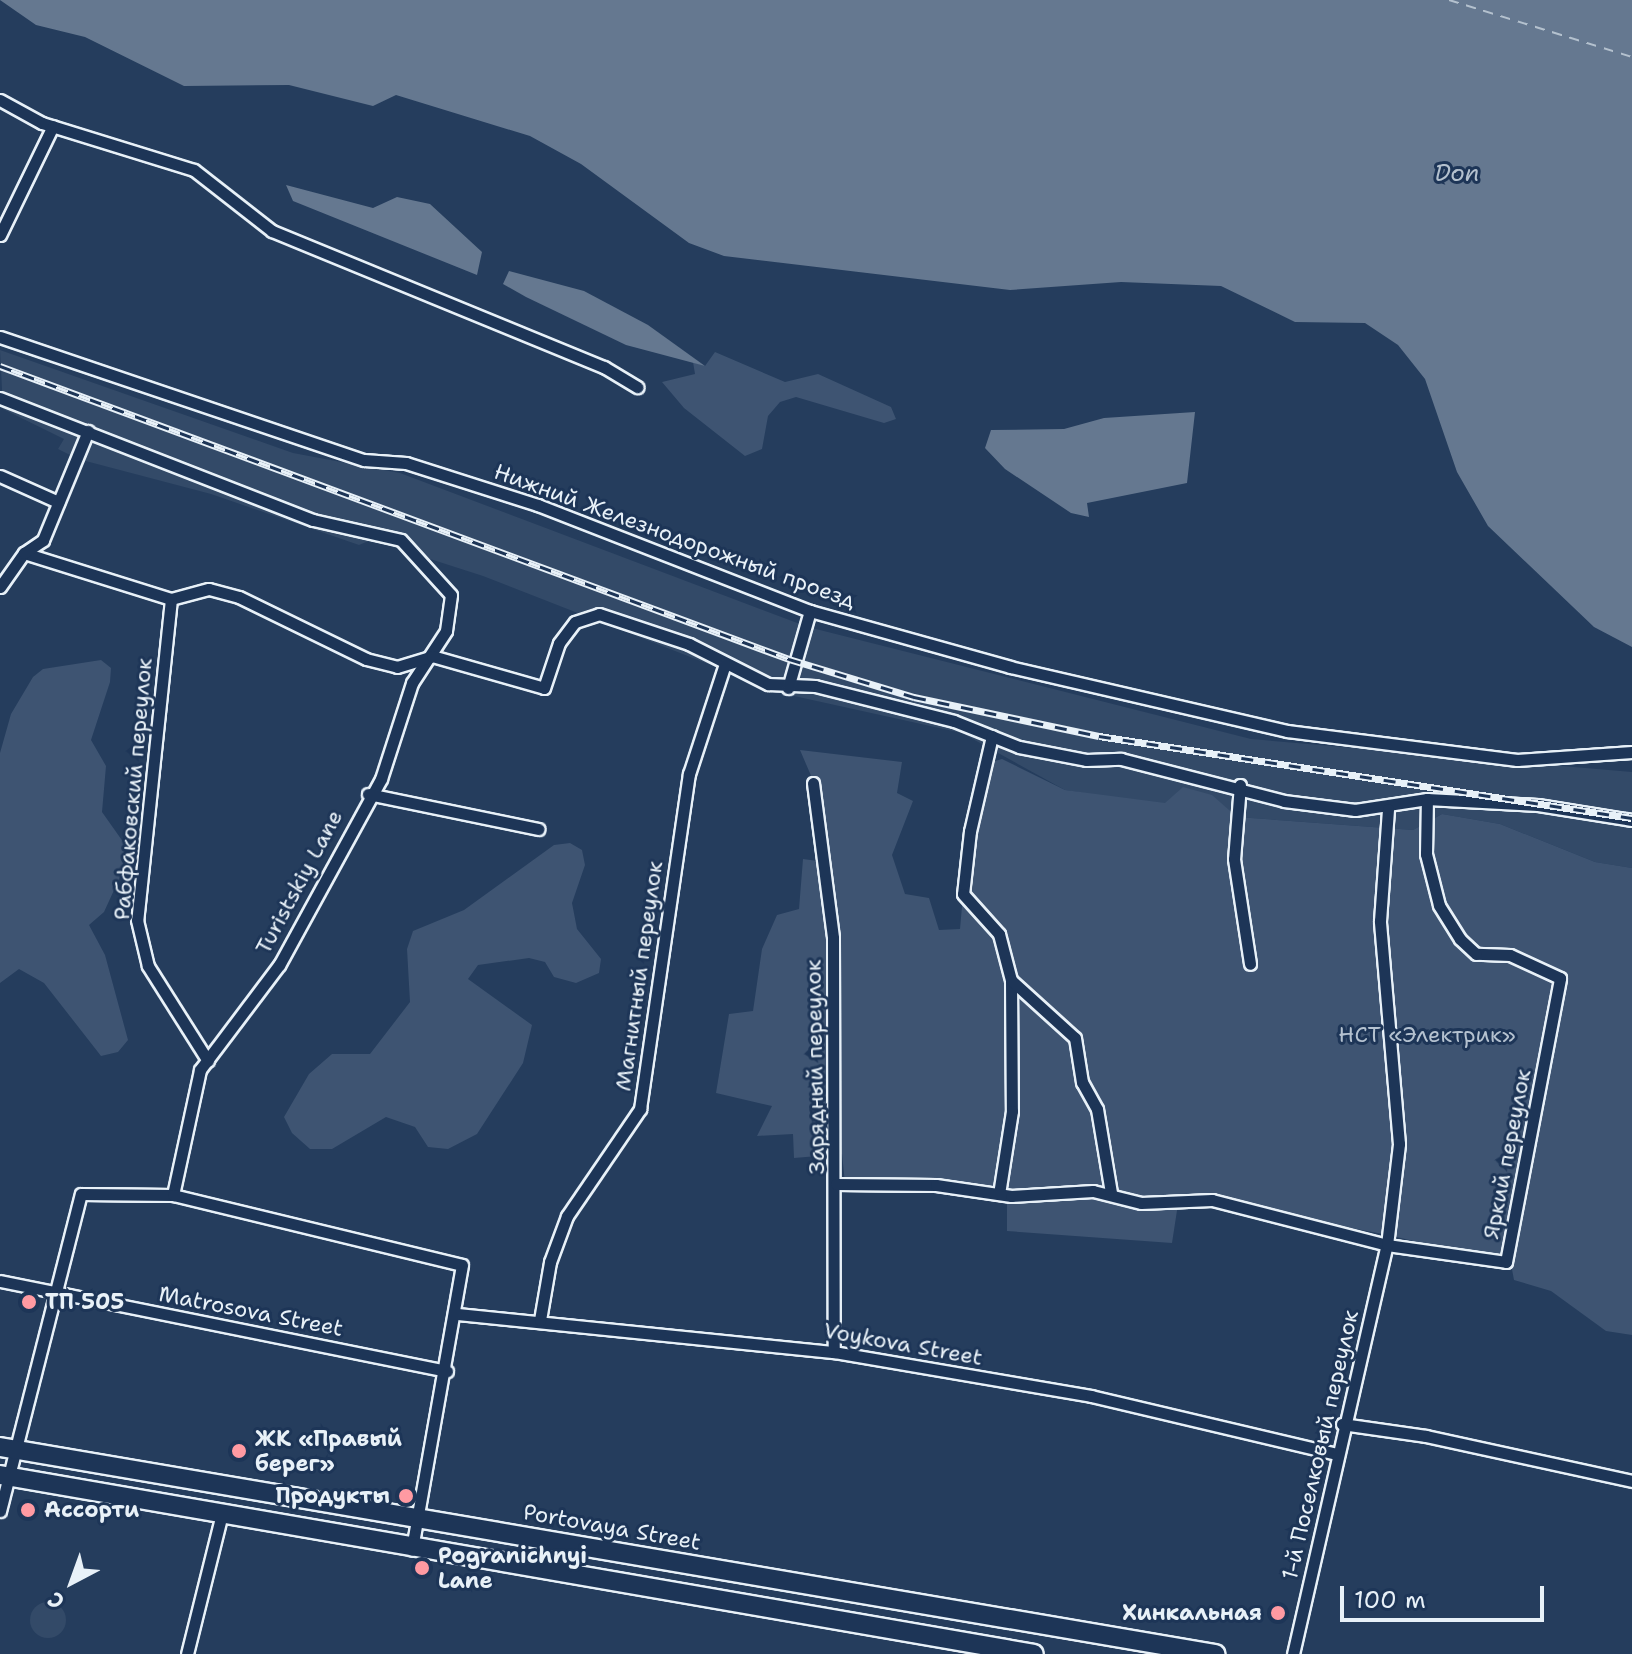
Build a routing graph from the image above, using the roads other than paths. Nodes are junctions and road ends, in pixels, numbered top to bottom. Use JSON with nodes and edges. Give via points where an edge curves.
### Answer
{"nodes":[{"id":1,"x":0,"y":100,"type":"edge"},
{"id":2,"x":53,"y":126,"type":"junction"},
{"id":3,"x":0,"y":235,"type":"edge"},
{"id":4,"x":0,"y":337,"type":"edge"},
{"id":5,"x":637,"y":387,"type":"dead end"},
{"id":6,"x":0,"y":398,"type":"edge"},
{"id":7,"x":88,"y":431,"type":"junction"},
{"id":8,"x":0,"y":476,"type":"edge"},
{"id":9,"x":58,"y":502,"type":"junction"},
{"id":10,"x":24,"y":553,"type":"junction"},
{"id":11,"x":0,"y":587,"type":"edge"},
{"id":12,"x":171,"y":599,"type":"junction"},
{"id":13,"x":810,"y":611,"type":"junction"},
{"id":14,"x":432,"y":656,"type":"junction"},
{"id":15,"x":725,"y":664,"type":"junction"},
{"id":16,"x":788,"y":688,"type":"junction"},
{"id":17,"x":992,"y":736,"type":"junction"},
{"id":18,"x":1632,"y":752,"type":"edge"},
{"id":19,"x":813,"y":783,"type":"dead end"},
{"id":20,"x":1240,"y":785,"type":"junction"},
{"id":21,"x":368,"y":794,"type":"junction"},
{"id":22,"x":1427,"y":799,"type":"junction"},
{"id":23,"x":1388,"y":809,"type":"junction"},
{"id":24,"x":1632,"y":820,"type":"edge"},
{"id":25,"x":538,"y":829,"type":"dead end"},
{"id":26,"x":1250,"y":964,"type":"dead end"},
{"id":27,"x":1011,"y":980,"type":"junction"},
{"id":28,"x":208,"y":1061,"type":"junction"},
{"id":29,"x":836,"y":1184,"type":"junction"},
{"id":30,"x":1111,"y":1193,"type":"junction"},
{"id":31,"x":999,"y":1194,"type":"junction"},
{"id":32,"x":173,"y":1195,"type":"junction"},
{"id":33,"x":1387,"y":1245,"type":"junction"},
{"id":34,"x":0,"y":1281,"type":"edge"},
{"id":35,"x":52,"y":1291,"type":"junction"},
{"id":36,"x":458,"y":1314,"type":"junction"},
{"id":37,"x":540,"y":1320,"type":"junction"},
{"id":38,"x":834,"y":1352,"type":"junction"},
{"id":39,"x":447,"y":1371,"type":"junction"},
{"id":40,"x":1342,"y":1424,"type":"junction"},
{"id":41,"x":8,"y":1448,"type":"edge"},
{"id":42,"x":1336,"y":1454,"type":"junction"},
{"id":43,"x":4,"y":1476,"type":"edge"},
{"id":44,"x":1632,"y":1481,"type":"edge"},
{"id":45,"x":0,"y":1511,"type":"edge"},
{"id":46,"x":221,"y":1518,"type":"junction"},
{"id":47,"x":419,"y":1519,"type":"junction"},
{"id":48,"x":412,"y":1550,"type":"junction"},
{"id":49,"x":189,"y":1653,"type":"edge"},
{"id":50,"x":1034,"y":1654,"type":"edge"},
{"id":51,"x":1215,"y":1654,"type":"edge"},
{"id":52,"x":1293,"y":1654,"type":"edge"}],
"edges":[{"from":1,"to":2,"type":"street"},
{"from":2,"to":3,"type":"street"},
{"from":2,"to":5,"type":"street","via":[[194,170],[272,231],[604,367]]},
{"from":4,"to":13,"type":"street","name":"Нижний Железнодорожный проезд","via":[[364,460],[406,463],[538,505]]},
{"from":6,"to":7,"type":"street"},
{"from":7,"to":9,"type":"street"},
{"from":7,"to":14,"type":"street","name":"Turistskiy Lane","via":[[313,520],[401,540],[446,583],[451,595],[446,631]]},
{"from":8,"to":9,"type":"street"},
{"from":9,"to":10,"type":"street","via":[[43,540]]},
{"from":10,"to":11,"type":"street"},
{"from":10,"to":12,"type":"street"},
{"from":12,"to":14,"type":"street","via":[[209,589],[239,597],[366,659],[397,667]]},
{"from":12,"to":28,"type":"street","name":"Рабфаковский переулок","via":[[137,920],[148,966]]},
{"from":13,"to":16,"type":"street"},
{"from":13,"to":18,"type":"street","name":"Нижний Железнодорожный проезд","via":[[1010,667],[1287,731],[1517,760]]},
{"from":14,"to":15,"type":"street","via":[[544,688],[559,643],[575,622],[599,614],[689,644]]},
{"from":14,"to":21,"type":"street","name":"Turistskiy Lane","via":[[412,683],[381,779]]},
{"from":15,"to":16,"type":"street","via":[[746,678]]},
{"from":15,"to":37,"type":"street","name":"Магнитный переулок","via":[[689,774],[640,1109],[567,1216],[550,1262]]},
{"from":16,"to":17,"type":"street","via":[[815,686]]},
{"from":17,"to":20,"type":"street","via":[[1072,757],[1121,759]]},
{"from":17,"to":27,"type":"street","via":[[970,831],[963,894],[999,934]]},
{"from":19,"to":29,"type":"street","name":"Зарядный переулок","via":[[833,938]]},
{"from":20,"to":23,"type":"street","via":[[1284,801]]},
{"from":20,"to":26,"type":"street","via":[[1234,859]]},
{"from":21,"to":25,"type":"street"},
{"from":21,"to":28,"type":"street","name":"Turistskiy Lane","via":[[279,965]]},
{"from":22,"to":23,"type":"street"},
{"from":22,"to":24,"type":"street","via":[[1538,805]]},
{"from":22,"to":33,"type":"street","name":"Яркий переулок","via":[[1426,854],[1439,905],[1460,939],[1476,954],[1510,955],[1560,978],[1506,1262]]},
{"from":23,"to":33,"type":"street","name":"1-й Поселковый переулок","via":[[1380,921],[1399,1144]]},
{"from":27,"to":30,"type":"street","via":[[1075,1038],[1082,1082],[1097,1109]]},
{"from":27,"to":31,"type":"street","via":[[1012,1111]]},
{"from":28,"to":32,"type":"street","name":"Turistskiy Lane"},
{"from":29,"to":31,"type":"street"},
{"from":29,"to":38,"type":"street","name":"Зарядный переулок"},
{"from":30,"to":31,"type":"street"},
{"from":30,"to":33,"type":"street","via":[[1141,1203],[1212,1200]]},
{"from":32,"to":35,"type":"street","via":[[81,1194]]},
{"from":32,"to":36,"type":"street","via":[[462,1265]]},
{"from":33,"to":40,"type":"street","name":"1-й Поселковый переулок"},
{"from":34,"to":35,"type":"street","name":"Matrosova Street"},
{"from":35,"to":39,"type":"street","name":"Matrosova Street"},
{"from":35,"to":41,"type":"street"},
{"from":36,"to":37,"type":"street","name":"Voykova Street"},
{"from":36,"to":39,"type":"street"},
{"from":37,"to":38,"type":"street","name":"Voykova Street"},
{"from":38,"to":42,"type":"street","name":"Voykova Street","via":[[1091,1396]]},
{"from":39,"to":47,"type":"street"},
{"from":40,"to":42,"type":"street","name":"1-й Поселковый переулок"},
{"from":40,"to":44,"type":"street"},
{"from":41,"to":43,"type":"street"},
{"from":41,"to":47,"type":"main road","name":"Portovaya Street"},
{"from":42,"to":52,"type":"street","name":"1-й Поселковый переулок"},
{"from":43,"to":45,"type":"street"},
{"from":43,"to":46,"type":"main road"},
{"from":46,"to":48,"type":"main road"},
{"from":46,"to":49,"type":"street"},
{"from":47,"to":48,"type":"street"},
{"from":47,"to":51,"type":"main road","name":"Portovaya Street"},
{"from":48,"to":50,"type":"main road"}]}
